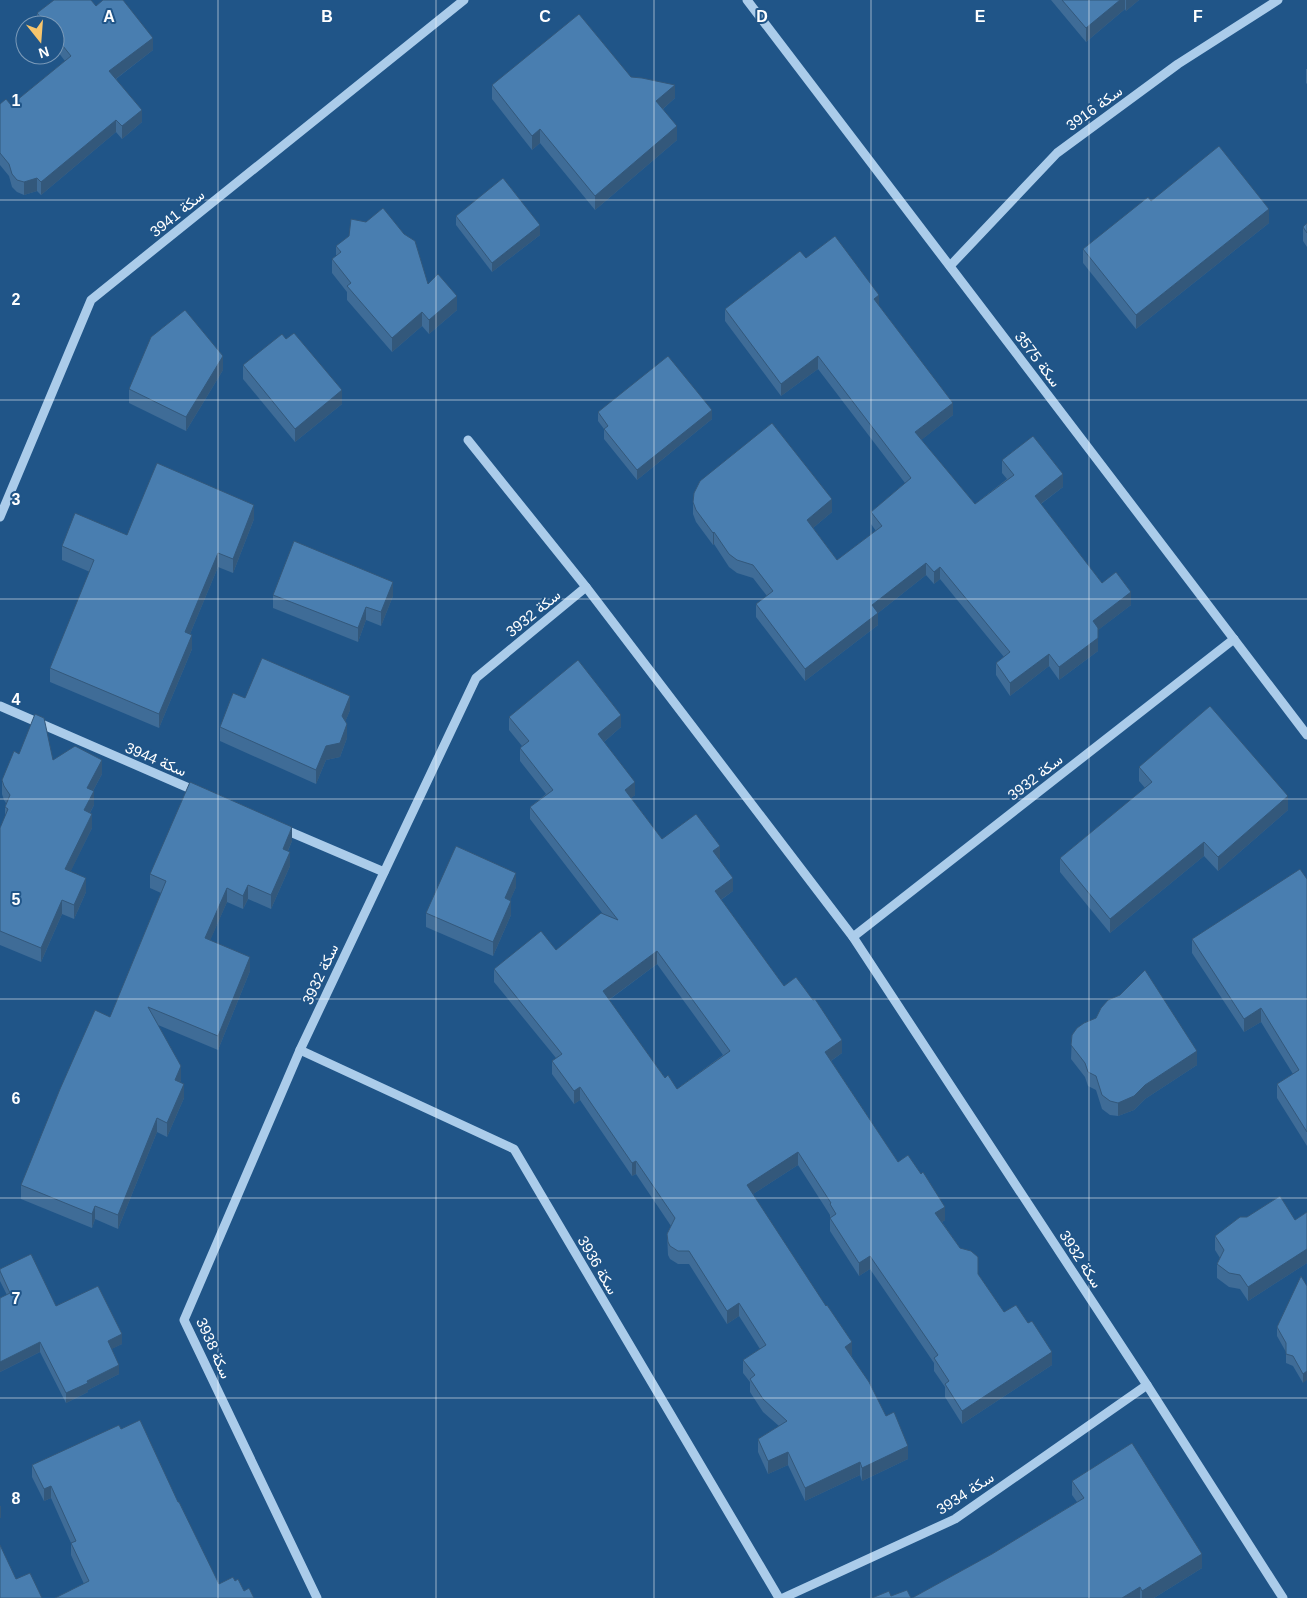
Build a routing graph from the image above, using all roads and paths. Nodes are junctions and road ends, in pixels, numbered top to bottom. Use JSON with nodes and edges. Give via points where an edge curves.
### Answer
{"nodes":[{"id":1,"x":464,"y":0,"type":"edge"},
{"id":2,"x":747,"y":0,"type":"edge"},
{"id":3,"x":1278,"y":0,"type":"edge"},
{"id":4,"x":950,"y":266,"type":"junction"},
{"id":5,"x":468,"y":440,"type":"dead end"},
{"id":6,"x":0,"y":518,"type":"edge"},
{"id":7,"x":586,"y":588,"type":"junction"},
{"id":8,"x":1234,"y":639,"type":"junction"},
{"id":9,"x":0,"y":706,"type":"edge"},
{"id":10,"x":1307,"y":735,"type":"edge"},
{"id":11,"x":210,"y":797,"type":"edge"},
{"id":12,"x":274,"y":825,"type":"edge"},
{"id":13,"x":384,"y":872,"type":"junction"},
{"id":14,"x":853,"y":937,"type":"junction"},
{"id":15,"x":300,"y":1050,"type":"junction"},
{"id":16,"x":1147,"y":1385,"type":"junction"},
{"id":17,"x":316,"y":1598,"type":"edge"},
{"id":18,"x":779,"y":1598,"type":"edge"},
{"id":19,"x":783,"y":1598,"type":"edge"},
{"id":20,"x":1283,"y":1598,"type":"edge"}],
"edges":[{"from":1,"to":6,"type":"street","name":"سكة 3941","via":[[91,300]]},
{"from":2,"to":4,"type":"street","name":"سكة 3575"},
{"from":3,"to":4,"type":"street","name":"سكة 3916","via":[[1178,64],[1057,153]]},
{"from":4,"to":8,"type":"street","name":"سكة 3575"},
{"from":5,"to":7,"type":"street"},
{"from":7,"to":13,"type":"street","name":"سكة 3932","via":[[476,678]]},
{"from":7,"to":14,"type":"street","name":"سكة 3932"},
{"from":8,"to":10,"type":"street","name":"سكة 3575"},
{"from":8,"to":14,"type":"street","name":"سكة 3932"},
{"from":9,"to":11,"type":"street","name":"سكة 3944"},
{"from":12,"to":13,"type":"street"},
{"from":13,"to":15,"type":"street","name":"سكة 3932"},
{"from":14,"to":16,"type":"street","name":"سكة 3932"},
{"from":15,"to":17,"type":"street","name":"سكة 3938","via":[[184,1320]]},
{"from":15,"to":18,"type":"street","name":"سكة 3936","via":[[514,1149]]},
{"from":16,"to":19,"type":"street","name":"سكة 3934","via":[[955,1519]]},
{"from":16,"to":20,"type":"street","name":"سكة 3932"}]}
